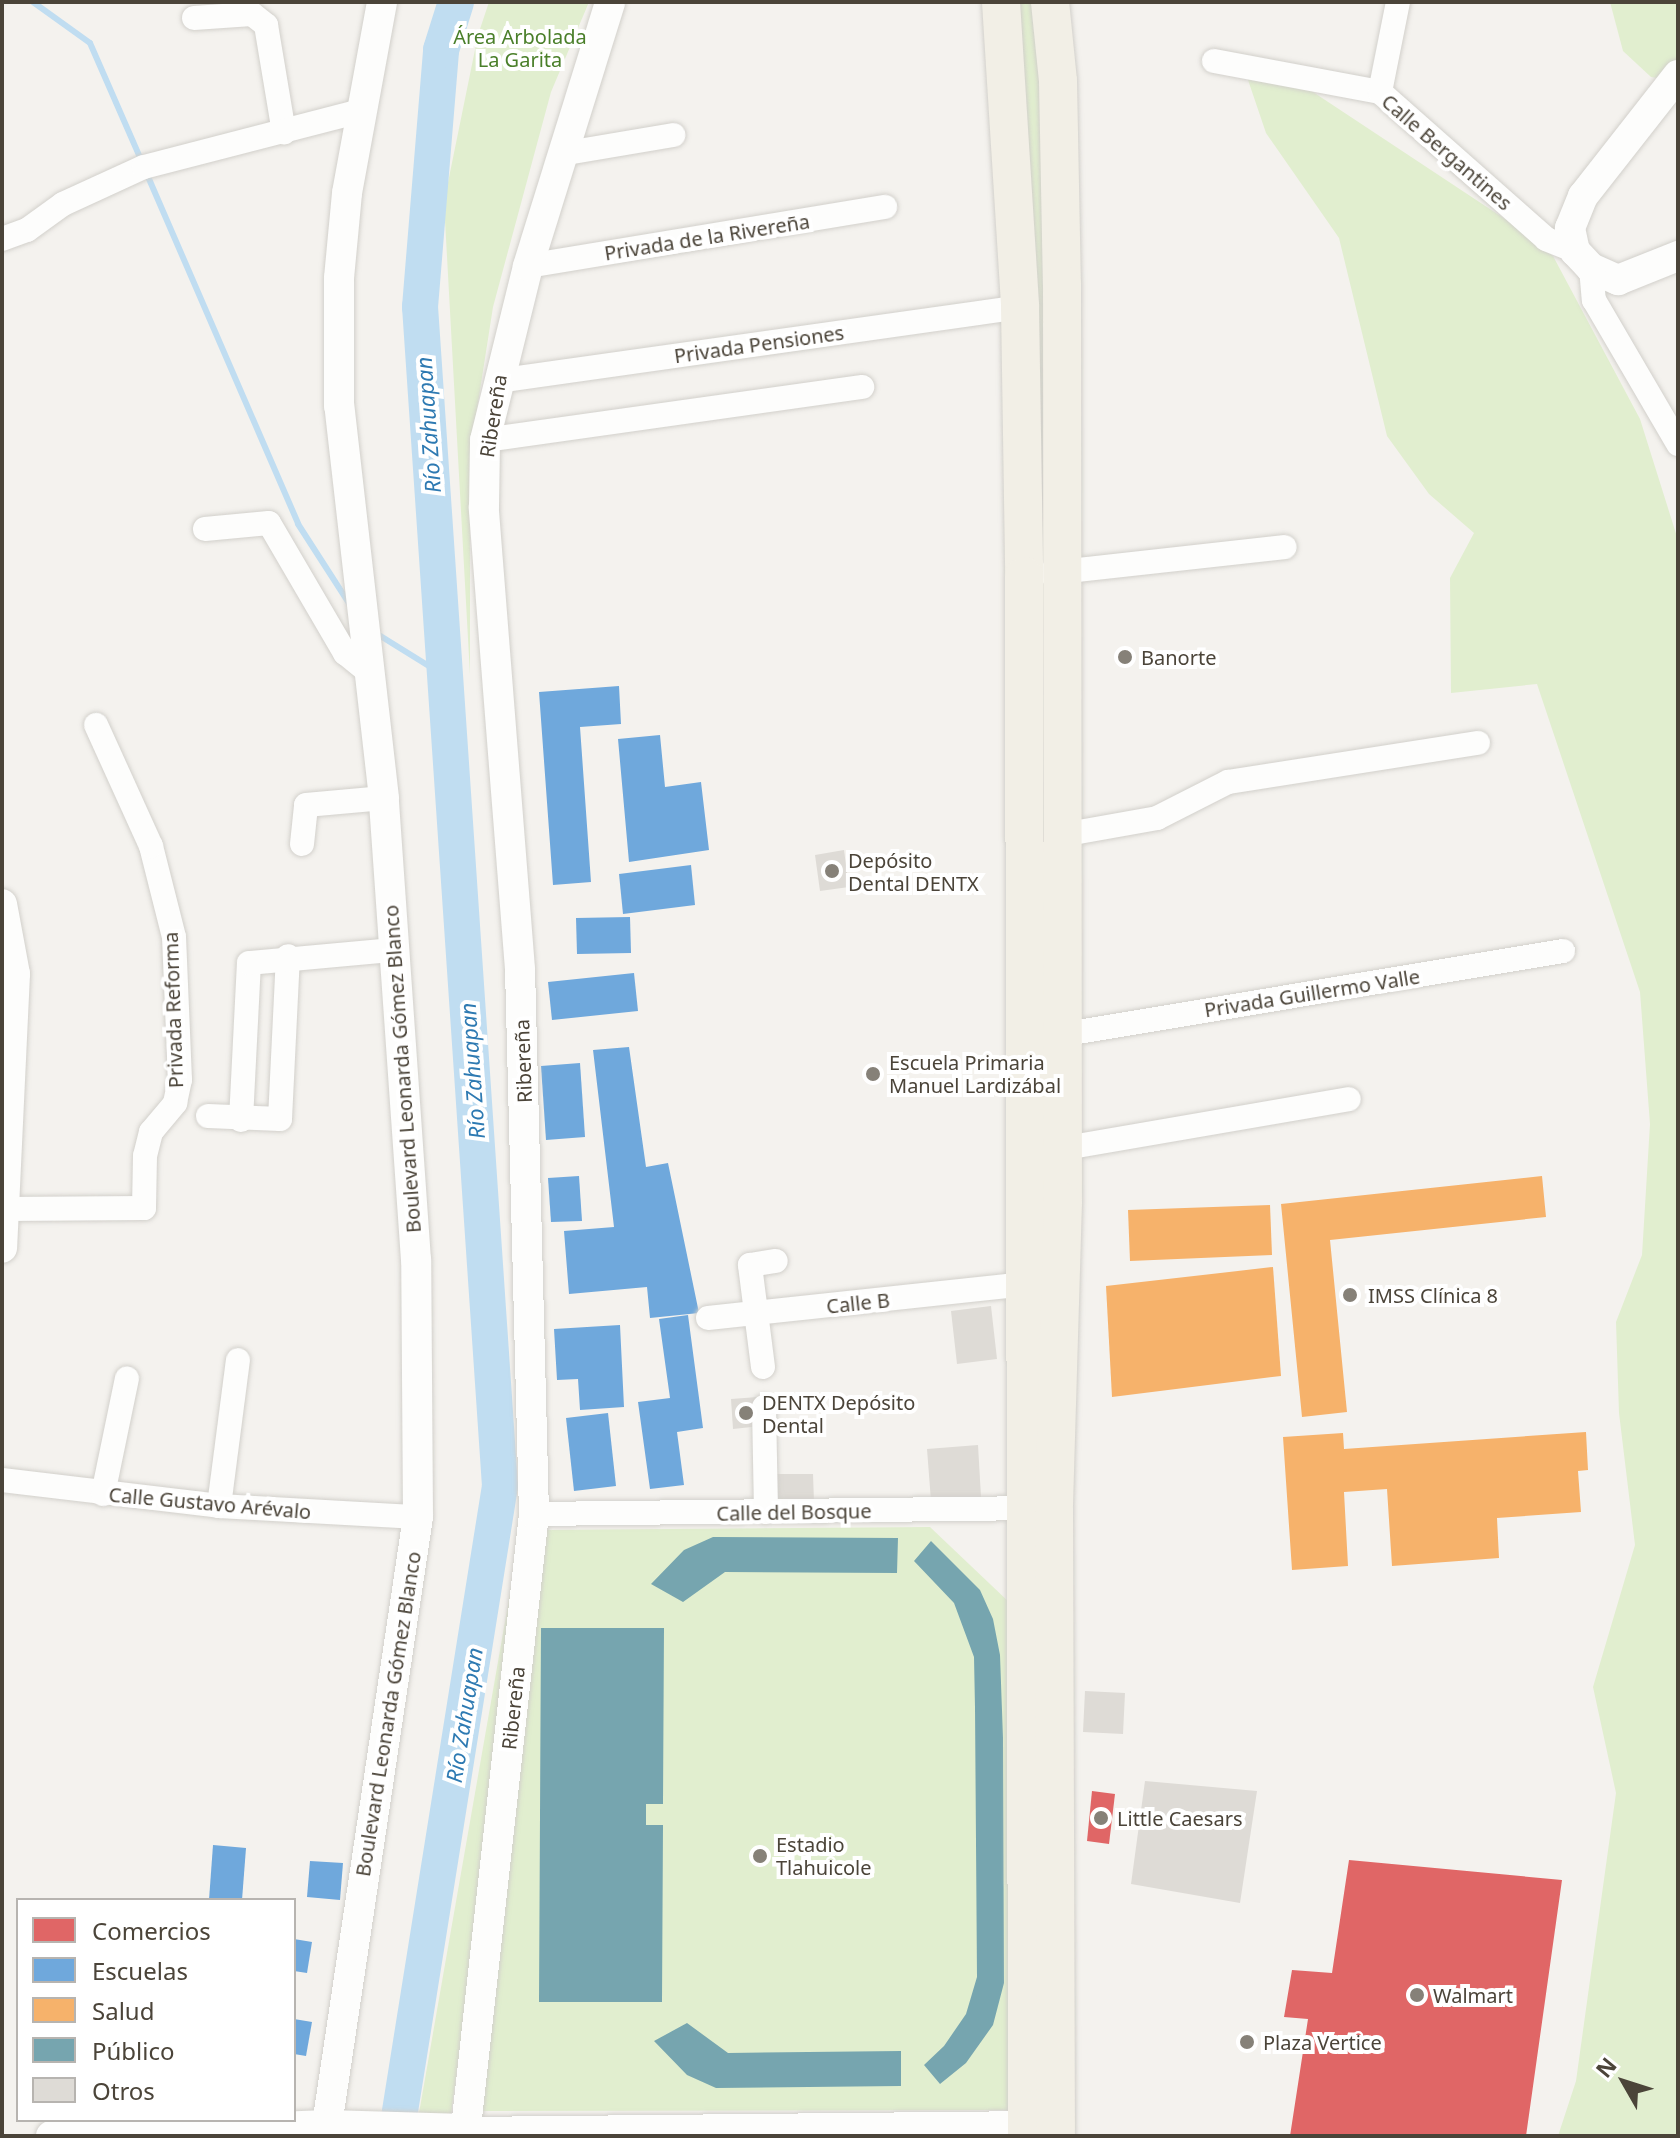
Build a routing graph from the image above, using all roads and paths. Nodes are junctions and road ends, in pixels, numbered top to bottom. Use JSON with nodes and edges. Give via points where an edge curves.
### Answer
{"nodes":[{"id":1,"x":382,"y":2,"type":"edge"},
{"id":2,"x":610,"y":2,"type":"edge"},
{"id":3,"x":1001,"y":2,"type":"edge"},
{"id":4,"x":1050,"y":2,"type":"edge"},
{"id":5,"x":1398,"y":2,"type":"edge"},
{"id":6,"x":194,"y":18,"type":"dead end"},
{"id":7,"x":1214,"y":61,"type":"dead end"},
{"id":8,"x":1678,"y":75,"type":"edge"},
{"id":9,"x":1380,"y":92,"type":"junction"},
{"id":10,"x":357,"y":112,"type":"junction"},
{"id":11,"x":284,"y":132,"type":"junction"},
{"id":12,"x":673,"y":135,"type":"dead end"},
{"id":13,"x":561,"y":154,"type":"junction"},
{"id":14,"x":885,"y":207,"type":"dead end"},
{"id":15,"x":2,"y":239,"type":"edge"},
{"id":16,"x":1678,"y":256,"type":"edge"},
{"id":17,"x":1583,"y":260,"type":"junction"},
{"id":18,"x":528,"y":266,"type":"junction"},
{"id":19,"x":1020,"y":307,"type":"junction"},
{"id":20,"x":497,"y":381,"type":"junction"},
{"id":21,"x":862,"y":387,"type":"dead end"},
{"id":22,"x":485,"y":440,"type":"junction"},
{"id":23,"x":1678,"y":444,"type":"edge"},
{"id":24,"x":205,"y":529,"type":"dead end"},
{"id":25,"x":1285,"y":547,"type":"dead end"},
{"id":26,"x":1062,"y":572,"type":"junction"},
{"id":27,"x":1024,"y":576,"type":"junction"},
{"id":28,"x":370,"y":673,"type":"junction"},
{"id":29,"x":96,"y":725,"type":"dead end"},
{"id":30,"x":1478,"y":743,"type":"dead end"},
{"id":31,"x":384,"y":798,"type":"junction"},
{"id":32,"x":1062,"y":835,"type":"junction"},
{"id":33,"x":302,"y":844,"type":"dead end"},
{"id":34,"x":2,"y":904,"type":"edge"},
{"id":35,"x":392,"y":950,"type":"junction"},
{"id":36,"x":1563,"y":951,"type":"dead end"},
{"id":37,"x":288,"y":956,"type":"junction"},
{"id":38,"x":1060,"y":1035,"type":"junction"},
{"id":39,"x":1349,"y":1099,"type":"dead end"},
{"id":40,"x":208,"y":1116,"type":"dead end"},
{"id":41,"x":241,"y":1120,"type":"junction"},
{"id":42,"x":1060,"y":1149,"type":"junction"},
{"id":43,"x":6,"y":1209,"type":"junction"},
{"id":44,"x":2,"y":1248,"type":"edge"},
{"id":45,"x":776,"y":1261,"type":"dead end"},
{"id":46,"x":1037,"y":1284,"type":"junction"},
{"id":47,"x":758,"y":1314,"type":"junction"},
{"id":48,"x":708,"y":1318,"type":"dead end"},
{"id":49,"x":238,"y":1360,"type":"dead end"},
{"id":50,"x":763,"y":1367,"type":"dead end"},
{"id":51,"x":127,"y":1378,"type":"dead end"},
{"id":52,"x":764,"y":1407,"type":"dead end"},
{"id":53,"x":2,"y":1480,"type":"edge"},
{"id":54,"x":103,"y":1494,"type":"junction"},
{"id":55,"x":219,"y":1506,"type":"junction"},
{"id":56,"x":1041,"y":1508,"type":"junction"},
{"id":57,"x":766,"y":1512,"type":"junction"},
{"id":58,"x":534,"y":1514,"type":"junction"},
{"id":59,"x":418,"y":1517,"type":"junction"},
{"id":60,"x":331,"y":2129,"type":"edge"},
{"id":61,"x":1042,"y":2129,"type":"edge"},
{"id":62,"x":219,"y":2132,"type":"edge"},
{"id":63,"x":465,"y":2132,"type":"edge"},
{"id":64,"x":51,"y":2136,"type":"edge"}],
"edges":[{"from":1,"to":10,"type":"street","name":"Boulevard Leonarda Gómez Blanco"},
{"from":2,"to":13,"type":"street","name":"Ribereña"},
{"from":3,"to":19,"type":"main road"},
{"from":4,"to":26,"type":"main road","via":[[1059,97]]},
{"from":5,"to":9,"type":"street"},
{"from":6,"to":11,"type":"street","via":[[252,14],[266,25]]},
{"from":7,"to":9,"type":"street","name":"Calle Bergantines"},
{"from":8,"to":17,"type":"street","via":[[1583,196],[1570,228]]},
{"from":9,"to":17,"type":"street","name":"Calle Bergantines","via":[[1546,239]]},
{"from":10,"to":11,"type":"street"},
{"from":10,"to":28,"type":"street","name":"Boulevard Leonarda Gómez Blanco","via":[[339,278],[339,406]]},
{"from":11,"to":15,"type":"street","via":[[144,167]]},
{"from":12,"to":13,"type":"street"},
{"from":13,"to":18,"type":"street","name":"Ribereña"},
{"from":14,"to":18,"type":"street","name":"Privada de la Rivereña"},
{"from":16,"to":17,"type":"street","via":[[1618,280]]},
{"from":17,"to":23,"type":"street","via":[[1594,300]]},
{"from":18,"to":20,"type":"street","name":"Ribereña"},
{"from":19,"to":20,"type":"street","name":"Privada Pensiones"},
{"from":19,"to":27,"type":"main road"},
{"from":20,"to":22,"type":"street","name":"Ribereña"},
{"from":21,"to":22,"type":"street"},
{"from":22,"to":58,"type":"street","name":"Ribereña","via":[[484,507],[520,969]]},
{"from":24,"to":28,"type":"street","via":[[269,523],[345,653]]},
{"from":25,"to":26,"type":"street"},
{"from":26,"to":27,"type":"street"},
{"from":26,"to":32,"type":"main road"},
{"from":27,"to":46,"type":"main road"},
{"from":28,"to":31,"type":"street","name":"Boulevard Leonarda Gómez Blanco"},
{"from":29,"to":43,"type":"street","name":"Privada Reforma","via":[[151,846],[174,937],[180,1080],[175,1103],[151,1132],[144,1208]]},
{"from":30,"to":32,"type":"street","via":[[1228,782],[1157,818]]},
{"from":31,"to":33,"type":"street","via":[[306,805]]},
{"from":31,"to":35,"type":"street","name":"Boulevard Leonarda Gómez Blanco"},
{"from":32,"to":38,"type":"main road"},
{"from":34,"to":43,"type":"street","via":[[15,974]]},
{"from":35,"to":37,"type":"street"},
{"from":35,"to":59,"type":"street","name":"Boulevard Leonarda Gómez Blanco","via":[[416,1260]]},
{"from":36,"to":38,"type":"street","name":"Privada Guillermo Valle"},
{"from":37,"to":41,"type":"street","via":[[249,963],[246,973]]},
{"from":37,"to":41,"type":"street","via":[[283,1112],[272,1121]]},
{"from":38,"to":42,"type":"main road"},
{"from":39,"to":42,"type":"street"},
{"from":40,"to":41,"type":"street"},
{"from":42,"to":46,"type":"main road"},
{"from":43,"to":44,"type":"street"},
{"from":45,"to":47,"type":"street","via":[[750,1265]]},
{"from":46,"to":47,"type":"street","name":"Calle B"},
{"from":46,"to":56,"type":"main road"},
{"from":47,"to":48,"type":"street","name":"Calle B"},
{"from":47,"to":50,"type":"street"},
{"from":49,"to":55,"type":"street"},
{"from":51,"to":54,"type":"street"},
{"from":52,"to":57,"type":"street"},
{"from":53,"to":54,"type":"street","name":"Calle Gustavo Arévalo"},
{"from":54,"to":55,"type":"street","name":"Calle Gustavo Arévalo"},
{"from":55,"to":59,"type":"street","name":"Calle Gustavo Arévalo"},
{"from":56,"to":57,"type":"street","name":"Calle del Bosque"},
{"from":56,"to":61,"type":"main road"},
{"from":57,"to":58,"type":"street","name":"Calle del Bosque"},
{"from":58,"to":63,"type":"street","name":"Ribereña"},
{"from":59,"to":60,"type":"street","name":"Boulevard Leonarda Gómez Blanco"},
{"from":60,"to":62,"type":"street"},
{"from":60,"to":63,"type":"street"},
{"from":61,"to":63,"type":"street"},
{"from":62,"to":64,"type":"street"}]}
